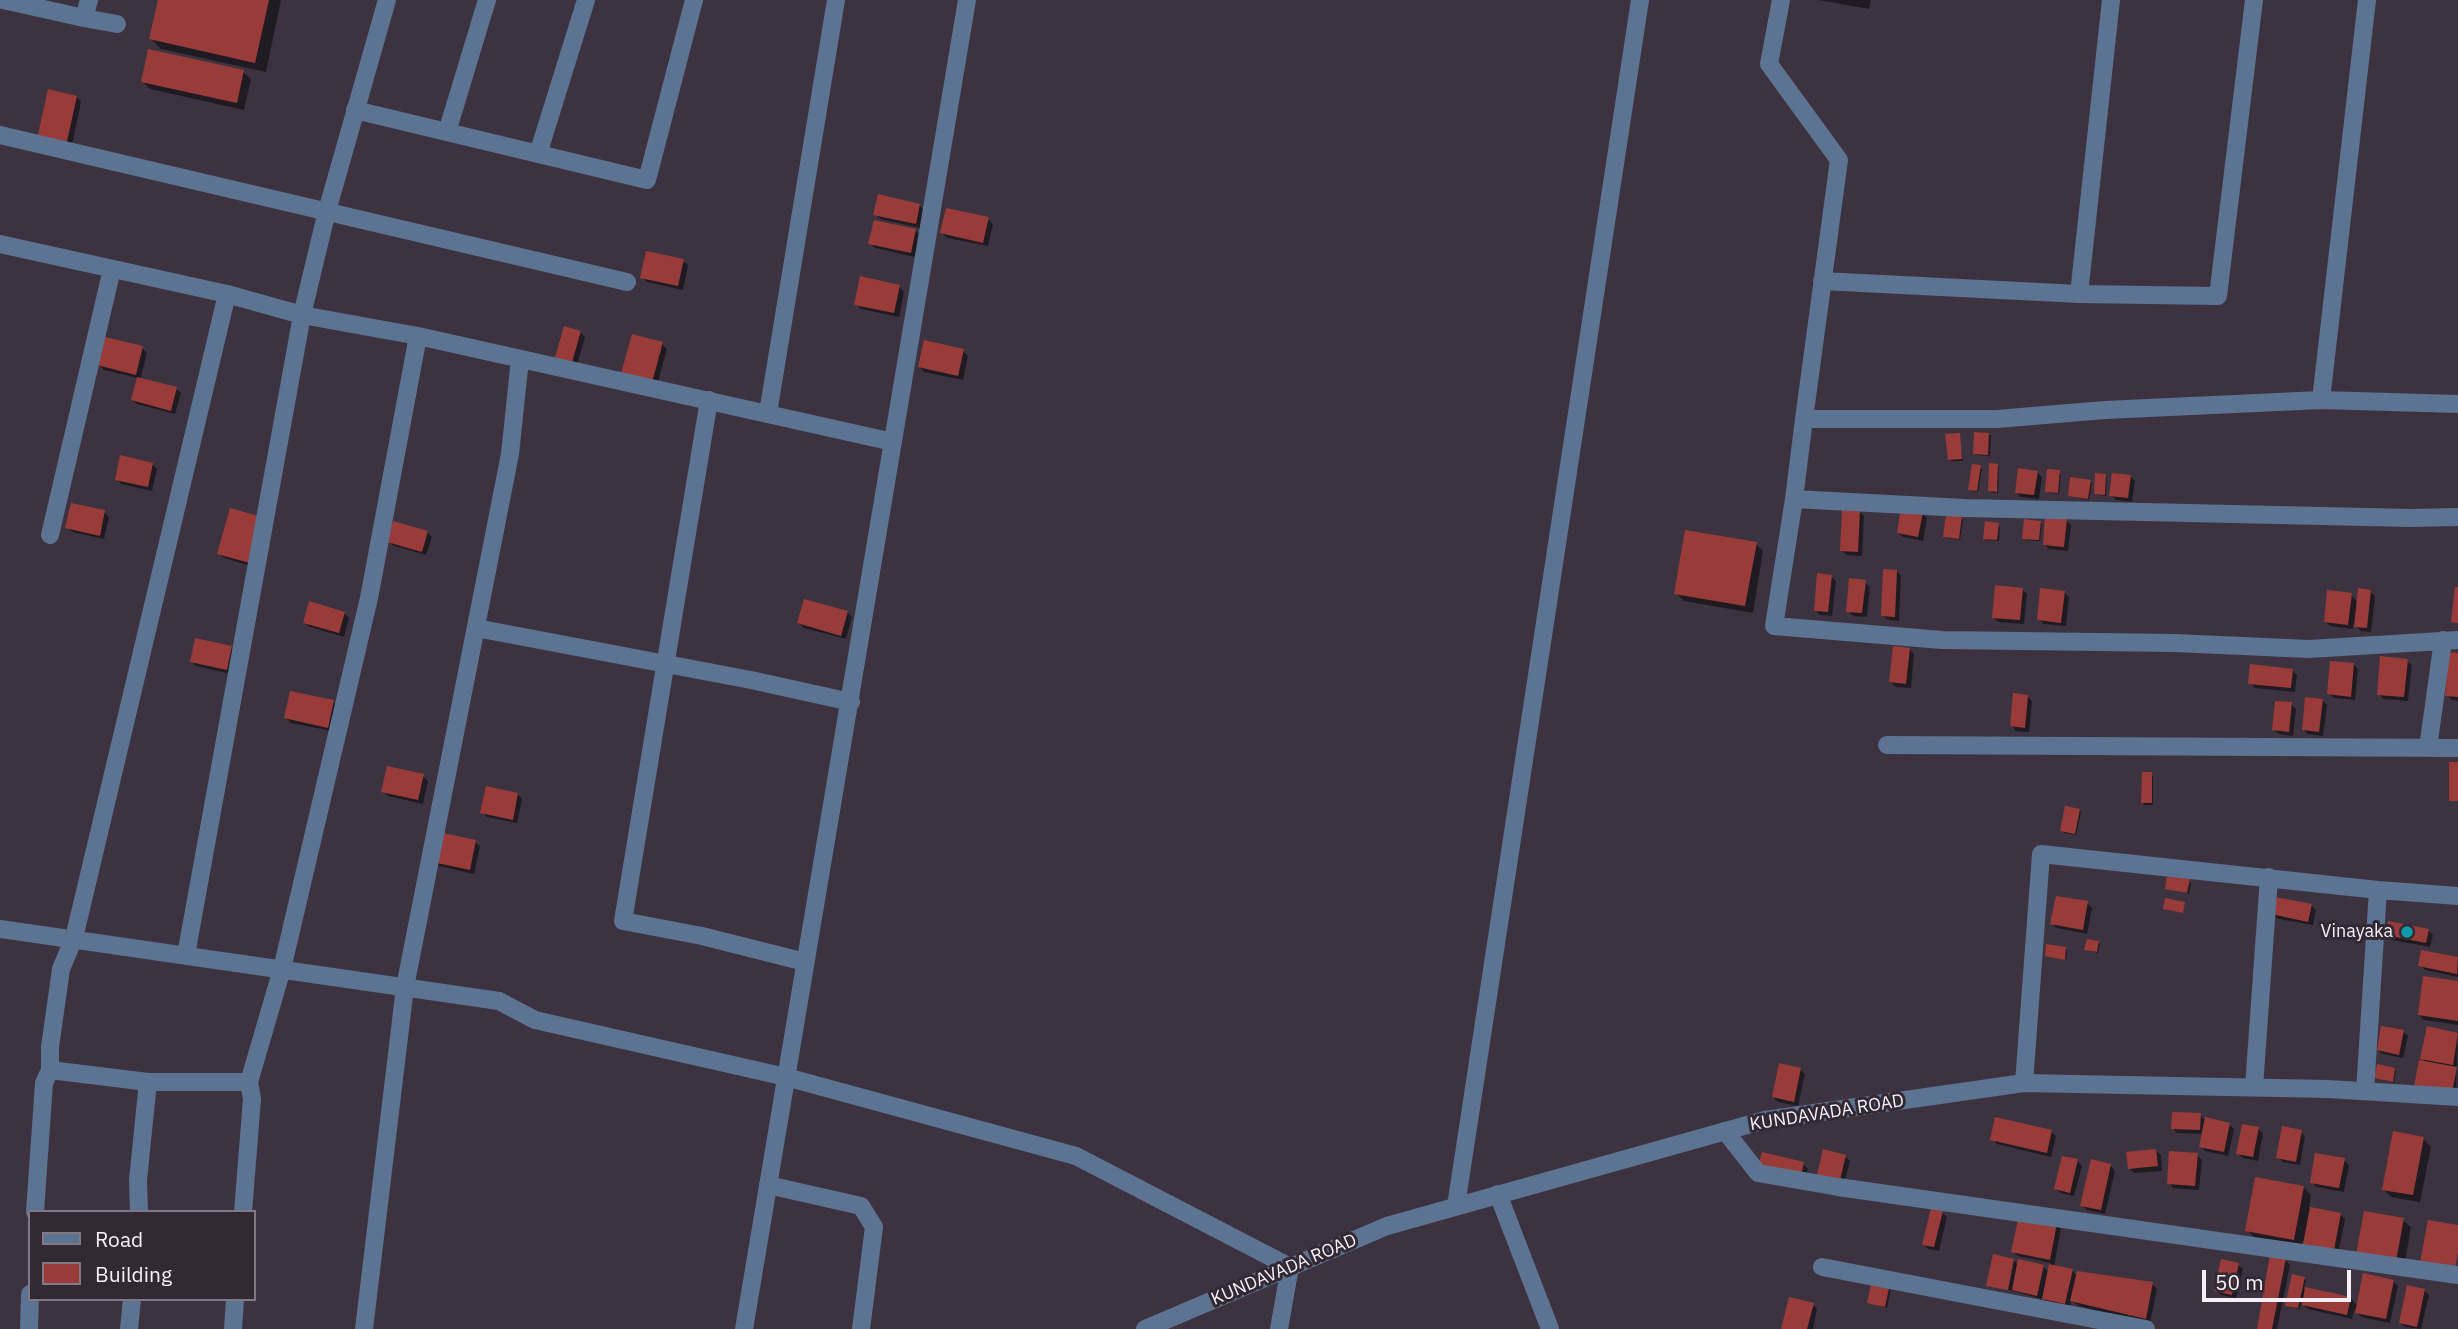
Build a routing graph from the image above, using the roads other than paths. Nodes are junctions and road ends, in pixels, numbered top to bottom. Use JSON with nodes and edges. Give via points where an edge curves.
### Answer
{"nodes":[{"id":1,"x":3,"y":0,"type":"edge"},
{"id":2,"x":89,"y":0,"type":"edge"},
{"id":3,"x":387,"y":0,"type":"edge"},
{"id":4,"x":487,"y":0,"type":"edge"},
{"id":5,"x":586,"y":0,"type":"edge"},
{"id":6,"x":694,"y":0,"type":"edge"},
{"id":7,"x":836,"y":0,"type":"edge"},
{"id":8,"x":967,"y":0,"type":"edge"},
{"id":9,"x":1640,"y":0,"type":"edge"},
{"id":10,"x":1781,"y":0,"type":"edge"},
{"id":11,"x":2111,"y":0,"type":"edge"},
{"id":12,"x":2254,"y":0,"type":"edge"},
{"id":13,"x":2367,"y":0,"type":"edge"},
{"id":14,"x":84,"y":19,"type":"junction"},
{"id":15,"x":117,"y":24,"type":"dead end"},
{"id":16,"x":355,"y":110,"type":"junction"},
{"id":17,"x":447,"y":132,"type":"junction"},
{"id":18,"x":0,"y":135,"type":"edge"},
{"id":19,"x":538,"y":154,"type":"junction"},
{"id":20,"x":327,"y":211,"type":"junction"},
{"id":21,"x":0,"y":244,"type":"edge"},
{"id":22,"x":112,"y":269,"type":"junction"},
{"id":23,"x":1822,"y":281,"type":"junction"},
{"id":24,"x":628,"y":282,"type":"dead end"},
{"id":25,"x":227,"y":294,"type":"junction"},
{"id":26,"x":2080,"y":294,"type":"junction"},
{"id":27,"x":302,"y":315,"type":"junction"},
{"id":28,"x":418,"y":336,"type":"junction"},
{"id":29,"x":520,"y":359,"type":"junction"},
{"id":30,"x":709,"y":400,"type":"junction"},
{"id":31,"x":2321,"y":400,"type":"junction"},
{"id":32,"x":2458,"y":404,"type":"edge"},
{"id":33,"x":768,"y":413,"type":"junction"},
{"id":34,"x":1804,"y":419,"type":"junction"},
{"id":35,"x":893,"y":442,"type":"junction"},
{"id":36,"x":1794,"y":499,"type":"junction"},
{"id":37,"x":2458,"y":517,"type":"edge"},
{"id":38,"x":50,"y":535,"type":"dead end"},
{"id":39,"x":476,"y":628,"type":"junction"},
{"id":40,"x":2451,"y":640,"type":"edge"},
{"id":41,"x":665,"y":664,"type":"junction"},
{"id":42,"x":851,"y":702,"type":"junction"},
{"id":43,"x":1886,"y":745,"type":"dead end"},
{"id":44,"x":2428,"y":748,"type":"junction"},
{"id":45,"x":2458,"y":748,"type":"edge"},
{"id":46,"x":2269,"y":877,"type":"junction"},
{"id":47,"x":2378,"y":890,"type":"junction"},
{"id":48,"x":2458,"y":896,"type":"edge"},
{"id":49,"x":0,"y":929,"type":"edge"},
{"id":50,"x":74,"y":939,"type":"junction"},
{"id":51,"x":186,"y":955,"type":"junction"},
{"id":52,"x":806,"y":962,"type":"junction"},
{"id":53,"x":282,"y":969,"type":"junction"},
{"id":54,"x":405,"y":987,"type":"junction"},
{"id":55,"x":50,"y":1070,"type":"junction"},
{"id":56,"x":786,"y":1077,"type":"junction"},
{"id":57,"x":148,"y":1082,"type":"junction"},
{"id":58,"x":249,"y":1083,"type":"junction"},
{"id":59,"x":2024,"y":1083,"type":"junction"},
{"id":60,"x":2254,"y":1087,"type":"junction"},
{"id":61,"x":2365,"y":1091,"type":"junction"},
{"id":62,"x":2458,"y":1097,"type":"edge"},
{"id":63,"x":1725,"y":1131,"type":"junction"},
{"id":64,"x":768,"y":1185,"type":"junction"},
{"id":65,"x":1498,"y":1194,"type":"junction"},
{"id":66,"x":1456,"y":1206,"type":"junction"},
{"id":67,"x":35,"y":1210,"type":"edge"},
{"id":68,"x":139,"y":1210,"type":"edge"},
{"id":69,"x":243,"y":1210,"type":"edge"},
{"id":70,"x":1290,"y":1267,"type":"junction"},
{"id":71,"x":1822,"y":1268,"type":"dead end"},
{"id":72,"x":2458,"y":1275,"type":"edge"},
{"id":73,"x":30,"y":1301,"type":"edge"},
{"id":74,"x":132,"y":1301,"type":"edge"},
{"id":75,"x":235,"y":1301,"type":"edge"},
{"id":76,"x":1152,"y":1328,"type":"edge"},
{"id":77,"x":29,"y":1329,"type":"edge"},
{"id":78,"x":130,"y":1329,"type":"edge"},
{"id":79,"x":233,"y":1329,"type":"edge"},
{"id":80,"x":363,"y":1329,"type":"edge"},
{"id":81,"x":744,"y":1329,"type":"edge"},
{"id":82,"x":861,"y":1329,"type":"edge"},
{"id":83,"x":1279,"y":1329,"type":"edge"},
{"id":84,"x":1550,"y":1329,"type":"edge"},
{"id":85,"x":2146,"y":1329,"type":"edge"}],
"edges":[{"from":1,"to":14,"type":"street"},
{"from":2,"to":14,"type":"street"},
{"from":3,"to":16,"type":"street"},
{"from":4,"to":17,"type":"street"},
{"from":5,"to":19,"type":"street"},
{"from":6,"to":19,"type":"street","via":[[647,180]]},
{"from":7,"to":33,"type":"street"},
{"from":8,"to":35,"type":"street"},
{"from":9,"to":66,"type":"street"},
{"from":10,"to":23,"type":"street","via":[[1769,64],[1839,160]]},
{"from":11,"to":26,"type":"street"},
{"from":12,"to":26,"type":"street","via":[[2218,296]]},
{"from":13,"to":31,"type":"street"},
{"from":14,"to":15,"type":"street"},
{"from":16,"to":17,"type":"street"},
{"from":16,"to":20,"type":"street"},
{"from":17,"to":19,"type":"street"},
{"from":18,"to":20,"type":"street"},
{"from":20,"to":24,"type":"street"},
{"from":20,"to":27,"type":"street"},
{"from":21,"to":22,"type":"street"},
{"from":22,"to":25,"type":"street"},
{"from":22,"to":38,"type":"street"},
{"from":23,"to":26,"type":"street"},
{"from":23,"to":34,"type":"street"},
{"from":25,"to":27,"type":"street"},
{"from":25,"to":50,"type":"street"},
{"from":27,"to":28,"type":"street"},
{"from":27,"to":51,"type":"street"},
{"from":28,"to":29,"type":"street"},
{"from":28,"to":53,"type":"street","via":[[369,598]]},
{"from":29,"to":30,"type":"street"},
{"from":29,"to":39,"type":"street","via":[[510,454]]},
{"from":30,"to":33,"type":"street"},
{"from":30,"to":41,"type":"street"},
{"from":31,"to":32,"type":"street"},
{"from":31,"to":34,"type":"street","via":[[1997,419]]},
{"from":33,"to":35,"type":"street"},
{"from":34,"to":36,"type":"street"},
{"from":35,"to":42,"type":"street"},
{"from":36,"to":37,"type":"street","via":[[1965,508]]},
{"from":36,"to":40,"type":"street","via":[[1774,626],[1942,640],[2309,649]]},
{"from":39,"to":41,"type":"street"},
{"from":39,"to":54,"type":"street"},
{"from":40,"to":44,"type":"street"},
{"from":41,"to":42,"type":"street"},
{"from":41,"to":52,"type":"street","via":[[623,921]]},
{"from":42,"to":52,"type":"street"},
{"from":43,"to":44,"type":"street"},
{"from":44,"to":45,"type":"street"},
{"from":46,"to":47,"type":"street"},
{"from":46,"to":59,"type":"street","via":[[2040,854]]},
{"from":46,"to":60,"type":"street"},
{"from":47,"to":48,"type":"street"},
{"from":47,"to":61,"type":"street"},
{"from":49,"to":50,"type":"street"},
{"from":50,"to":51,"type":"street"},
{"from":50,"to":55,"type":"street","via":[[61,969]]},
{"from":51,"to":53,"type":"street"},
{"from":52,"to":56,"type":"street"},
{"from":53,"to":54,"type":"street"},
{"from":53,"to":58,"type":"street"},
{"from":54,"to":56,"type":"street","via":[[499,1001],[535,1020]]},
{"from":54,"to":80,"type":"street"},
{"from":55,"to":57,"type":"street"},
{"from":55,"to":67,"type":"street","via":[[44,1083]]},
{"from":56,"to":64,"type":"street"},
{"from":56,"to":70,"type":"street","via":[[1076,1156]]},
{"from":57,"to":58,"type":"street"},
{"from":57,"to":68,"type":"street"},
{"from":58,"to":69,"type":"street","via":[[252,1099]]},
{"from":59,"to":60,"type":"street","name":"KUNDAVADA ROAD"},
{"from":59,"to":63,"type":"street","name":"KUNDAVADA ROAD","via":[[1765,1120]]},
{"from":60,"to":61,"type":"street","name":"KUNDAVADA ROAD"},
{"from":61,"to":62,"type":"street","name":"KUNDAVADA ROAD"},
{"from":63,"to":65,"type":"street","name":"KUNDAVADA ROAD"},
{"from":63,"to":72,"type":"street","via":[[1758,1173]]},
{"from":64,"to":81,"type":"street"},
{"from":64,"to":82,"type":"street","via":[[861,1206],[874,1227]]},
{"from":65,"to":66,"type":"street","name":"KUNDAVADA ROAD"},
{"from":65,"to":84,"type":"street"},
{"from":66,"to":70,"type":"street","name":"KUNDAVADA ROAD","via":[[1387,1226]]},
{"from":70,"to":76,"type":"street","name":"KUNDAVADA ROAD"},
{"from":70,"to":83,"type":"street"},
{"from":71,"to":85,"type":"street"},
{"from":73,"to":77,"type":"street"},
{"from":74,"to":78,"type":"street"},
{"from":75,"to":79,"type":"street"}]}
